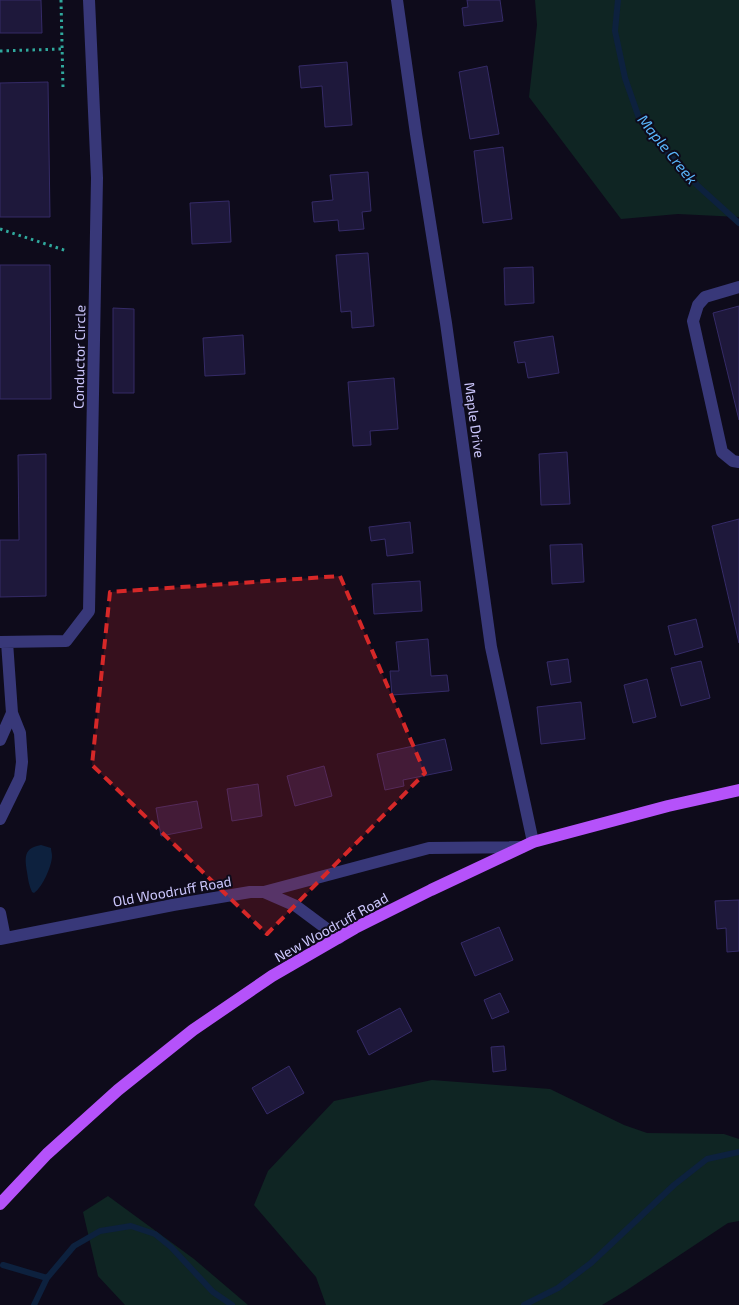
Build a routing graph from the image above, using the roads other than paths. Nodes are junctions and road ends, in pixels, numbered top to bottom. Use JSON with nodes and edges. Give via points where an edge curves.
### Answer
{"nodes":[{"id":1,"x":89,"y":0,"type":"edge"},
{"id":2,"x":397,"y":0,"type":"edge"},
{"id":3,"x":739,"y":286,"type":"edge"},
{"id":4,"x":739,"y":462,"type":"edge"},
{"id":5,"x":4,"y":642,"type":"edge"},
{"id":6,"x":12,"y":713,"type":"junction"},
{"id":7,"x":0,"y":740,"type":"edge"},
{"id":8,"x":739,"y":790,"type":"edge"},
{"id":9,"x":0,"y":819,"type":"edge"},
{"id":10,"x":527,"y":845,"type":"junction"},
{"id":11,"x":264,"y":892,"type":"junction"},
{"id":12,"x":0,"y":913,"type":"edge"},
{"id":13,"x":2,"y":938,"type":"edge"},
{"id":14,"x":339,"y":938,"type":"junction"},
{"id":15,"x":0,"y":1204,"type":"edge"}],
"edges":[{"from":1,"to":5,"type":"street","name":"Conductor Circle","via":[[97,178],[89,612],[66,641]]},
{"from":2,"to":10,"type":"street","name":"Maple Drive","via":[[492,647]]},
{"from":3,"to":4,"type":"street","via":[[705,297],[698,305],[693,321],[722,452]]},
{"from":5,"to":6,"type":"street"},
{"from":6,"to":7,"type":"street"},
{"from":6,"to":9,"type":"street","via":[[20,734],[22,762],[20,778]]},
{"from":8,"to":10,"type":"main road","name":"New Woodruff Road"},
{"from":10,"to":11,"type":"street","via":[[429,848]]},
{"from":10,"to":14,"type":"main road","name":"New Woodruff Road"},
{"from":11,"to":13,"type":"street","name":"Old Woodruff Road","via":[[173,905]]},
{"from":11,"to":14,"type":"street","name":"Old Woodruff Road","via":[[296,906]]},
{"from":12,"to":13,"type":"street"},
{"from":14,"to":15,"type":"main road","name":"New Woodruff Road","via":[[272,976],[185,1036],[47,1154]]}]}
